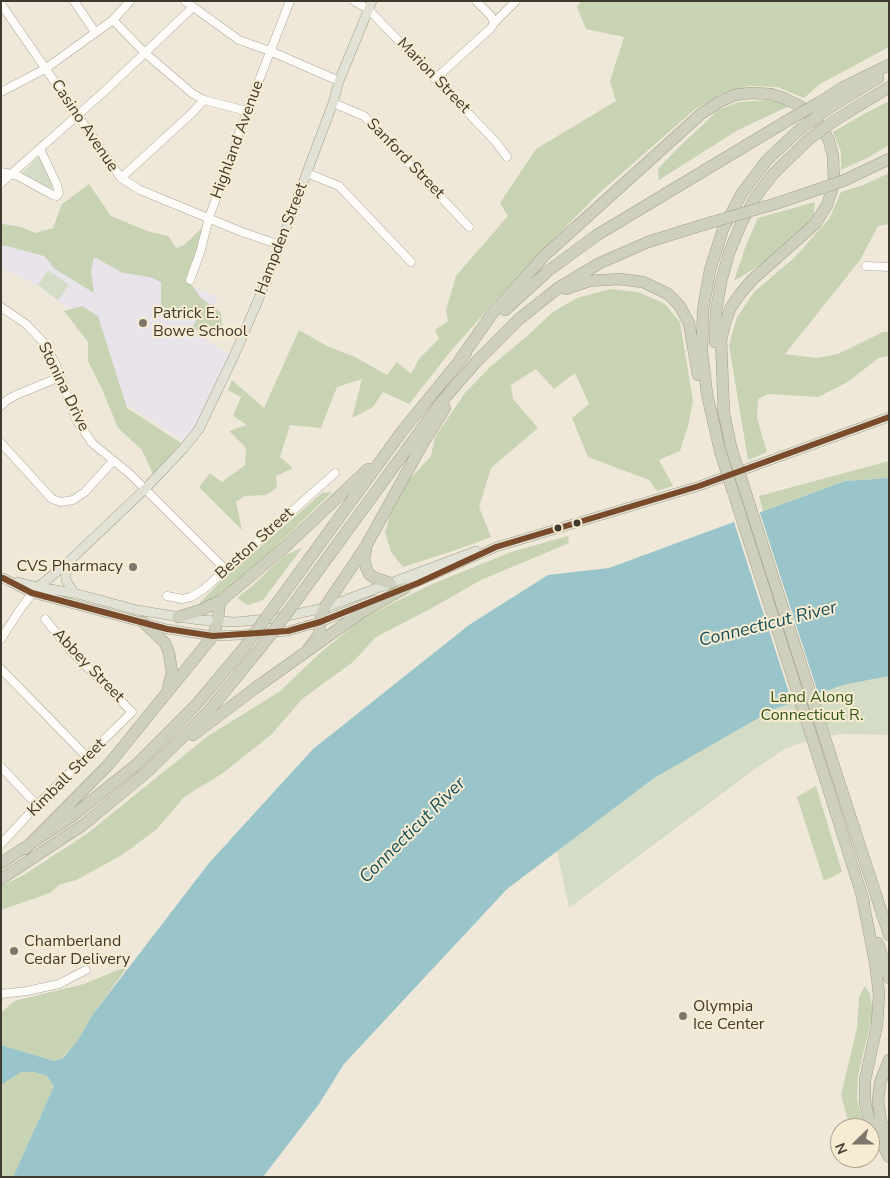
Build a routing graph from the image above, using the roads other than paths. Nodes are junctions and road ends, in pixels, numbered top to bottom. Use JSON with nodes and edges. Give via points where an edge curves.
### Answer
{"nodes":[{"id":1,"x":74,"y":1,"type":"edge"},
{"id":2,"x":130,"y":1,"type":"edge"},
{"id":3,"x":185,"y":1,"type":"edge"},
{"id":4,"x":290,"y":1,"type":"edge"},
{"id":5,"x":354,"y":1,"type":"edge"},
{"id":6,"x":476,"y":1,"type":"edge"},
{"id":7,"x":514,"y":2,"type":"edge"},
{"id":8,"x":1,"y":4,"type":"edge"},
{"id":9,"x":370,"y":5,"type":"edge"},
{"id":10,"x":193,"y":7,"type":"junction"},
{"id":11,"x":113,"y":20,"type":"junction"},
{"id":12,"x":494,"y":23,"type":"junction"},
{"id":13,"x":95,"y":32,"type":"junction"},
{"id":14,"x":270,"y":51,"type":"junction"},
{"id":15,"x":145,"y":53,"type":"junction"},
{"id":16,"x":889,"y":65,"type":"edge"},
{"id":17,"x":45,"y":69,"type":"junction"},
{"id":18,"x":889,"y":72,"type":"edge"},
{"id":19,"x":435,"y":79,"type":"junction"},
{"id":20,"x":339,"y":81,"type":"junction"},
{"id":21,"x":889,"y":87,"type":"edge"},
{"id":22,"x":1,"y":92,"type":"edge"},
{"id":23,"x":204,"y":100,"type":"junction"},
{"id":24,"x":333,"y":102,"type":"junction"},
{"id":25,"x":823,"y":106,"type":"junction"},
{"id":26,"x":247,"y":111,"type":"junction"},
{"id":27,"x":78,"y":115,"type":"junction"},
{"id":28,"x":40,"y":149,"type":"junction"},
{"id":29,"x":507,"y":156,"type":"dead end"},
{"id":30,"x":889,"y":159,"type":"edge"},
{"id":31,"x":1,"y":172,"type":"edge"},
{"id":32,"x":308,"y":173,"type":"junction"},
{"id":33,"x":10,"y":175,"type":"junction"},
{"id":34,"x":121,"y":178,"type":"junction"},
{"id":35,"x":1,"y":183,"type":"edge"},
{"id":36,"x":209,"y":218,"type":"junction"},
{"id":37,"x":469,"y":227,"type":"dead end"},
{"id":38,"x":280,"y":245,"type":"junction"},
{"id":39,"x":411,"y":262,"type":"dead end"},
{"id":40,"x":866,"y":266,"type":"dead end"},
{"id":41,"x":889,"y":267,"type":"edge"},
{"id":42,"x":190,"y":280,"type":"dead end"},
{"id":43,"x":1,"y":307,"type":"edge"},
{"id":44,"x":518,"y":320,"type":"junction"},
{"id":45,"x":461,"y":358,"type":"junction"},
{"id":46,"x":476,"y":362,"type":"junction"},
{"id":47,"x":60,"y":378,"type":"junction"},
{"id":48,"x":1,"y":406,"type":"edge"},
{"id":49,"x":724,"y":413,"type":"junction"},
{"id":50,"x":889,"y":417,"type":"edge"},
{"id":51,"x":713,"y":426,"type":"junction"},
{"id":52,"x":1,"y":444,"type":"edge"},
{"id":53,"x":391,"y":447,"type":"junction"},
{"id":54,"x":113,"y":461,"type":"junction"},
{"id":55,"x":335,"y":473,"type":"dead end"},
{"id":56,"x":145,"y":489,"type":"junction"},
{"id":57,"x":366,"y":546,"type":"junction"},
{"id":58,"x":496,"y":547,"type":"junction"},
{"id":59,"x":65,"y":565,"type":"junction"},
{"id":60,"x":226,"y":570,"type":"junction"},
{"id":61,"x":2,"y":577,"type":"edge"},
{"id":62,"x":390,"y":583,"type":"junction"},
{"id":63,"x":405,"y":588,"type":"junction"},
{"id":64,"x":35,"y":590,"type":"junction"},
{"id":65,"x":74,"y":593,"type":"junction"},
{"id":66,"x":167,"y":596,"type":"dead end"},
{"id":67,"x":222,"y":600,"type":"junction"},
{"id":68,"x":324,"y":608,"type":"junction"},
{"id":69,"x":178,"y":617,"type":"junction"},
{"id":70,"x":45,"y":620,"type":"dead end"},
{"id":71,"x":218,"y":621,"type":"junction"},
{"id":72,"x":143,"y":622,"type":"junction"},
{"id":73,"x":320,"y":622,"type":"junction"},
{"id":74,"x":213,"y":636,"type":"junction"},
{"id":75,"x":1,"y":639,"type":"edge"},
{"id":76,"x":306,"y":652,"type":"junction"},
{"id":77,"x":1,"y":669,"type":"edge"},
{"id":78,"x":168,"y":692,"type":"junction"},
{"id":79,"x":132,"y":712,"type":"joint"},
{"id":80,"x":87,"y":757,"type":"junction"},
{"id":81,"x":1,"y":767,"type":"edge"},
{"id":82,"x":147,"y":772,"type":"junction"},
{"id":83,"x":37,"y":805,"type":"junction"},
{"id":84,"x":1,"y":844,"type":"edge"},
{"id":85,"x":25,"y":849,"type":"junction"},
{"id":86,"x":1,"y":863,"type":"edge"},
{"id":87,"x":1,"y":879,"type":"edge"},
{"id":88,"x":874,"y":888,"type":"junction"},
{"id":89,"x":862,"y":896,"type":"junction"},
{"id":90,"x":889,"y":922,"type":"edge"},
{"id":91,"x":889,"y":935,"type":"edge"},
{"id":92,"x":86,"y":970,"type":"dead end"},
{"id":93,"x":889,"y":978,"type":"edge"},
{"id":94,"x":1,"y":994,"type":"edge"},
{"id":95,"x":889,"y":1061,"type":"edge"},
{"id":96,"x":889,"y":1122,"type":"edge"},
{"id":97,"x":889,"y":1140,"type":"edge"},
{"id":98,"x":889,"y":1157,"type":"edge"}],
"edges":[{"from":1,"to":13,"type":"street"},
{"from":2,"to":11,"type":"street"},
{"from":3,"to":10,"type":"street"},
{"from":4,"to":14,"type":"street","name":"Highland Avenue"},
{"from":5,"to":9,"type":"street","name":"Marion Street"},
{"from":6,"to":12,"type":"street"},
{"from":7,"to":12,"type":"street"},
{"from":8,"to":17,"type":"street","name":"Casino Avenue"},
{"from":9,"to":19,"type":"street","name":"Marion Street"},
{"from":9,"to":20,"type":"main road","name":"Hampden Street"},
{"from":10,"to":14,"type":"street","via":[[234,36]]},
{"from":10,"to":15,"type":"street"},
{"from":11,"to":13,"type":"street"},
{"from":11,"to":15,"type":"street"},
{"from":12,"to":19,"type":"street"},
{"from":13,"to":17,"type":"street"},
{"from":14,"to":20,"type":"street"},
{"from":14,"to":26,"type":"street","name":"Highland Avenue"},
{"from":15,"to":23,"type":"street","via":[[192,94]]},
{"from":15,"to":27,"type":"street"},
{"from":16,"to":25,"type":"highway","via":[[848,85]]},
{"from":17,"to":22,"type":"street"},
{"from":17,"to":27,"type":"street","name":"Casino Avenue"},
{"from":18,"to":25,"type":"highway"},
{"from":19,"to":29,"type":"street","name":"Marion Street"},
{"from":20,"to":24,"type":"main road","name":"Hampden Street"},
{"from":21,"to":49,"type":"highway","bridge":true,"via":[[808,139],[780,166],[740,224],[726,262],[717,302],[717,373]]},
{"from":23,"to":26,"type":"street"},
{"from":23,"to":34,"type":"street"},
{"from":24,"to":32,"type":"main road","name":"Hampden Street"},
{"from":24,"to":37,"type":"street","name":"Sanford Street","via":[[364,116]]},
{"from":25,"to":45,"type":"highway","bridge":true,"via":[[790,119],[575,250],[518,298]]},
{"from":25,"to":51,"type":"highway","bridge":true,"via":[[767,160],[725,224],[706,290],[702,331],[704,372]]},
{"from":26,"to":36,"type":"street","name":"Highland Avenue"},
{"from":27,"to":28,"type":"street"},
{"from":27,"to":34,"type":"street","name":"Casino Avenue"},
{"from":28,"to":33,"type":"street"},
{"from":28,"to":33,"type":"street","via":[[57,185],[57,196]]},
{"from":30,"to":44,"type":"highway","bridge":true,"via":[[825,188],[638,246],[592,267],[549,294]]},
{"from":31,"to":33,"type":"street"},
{"from":32,"to":38,"type":"main road","name":"Hampden Street"},
{"from":32,"to":39,"type":"street","via":[[339,186]]},
{"from":33,"to":35,"type":"street"},
{"from":34,"to":36,"type":"street","name":"Casino Avenue","via":[[140,190]]},
{"from":36,"to":38,"type":"street","name":"Casino Avenue"},
{"from":36,"to":42,"type":"street","name":"Highland Avenue"},
{"from":38,"to":56,"type":"main road","name":"Hampden Street","via":[[250,323],[198,429]]},
{"from":40,"to":41,"type":"street"},
{"from":43,"to":47,"type":"street","name":"Stonina Drive","via":[[26,324],[46,344]]},
{"from":44,"to":46,"type":"highway"},
{"from":44,"to":51,"type":"highway","via":[[550,298],[589,281],[624,279],[660,289],[676,301],[687,319],[700,384]]},
{"from":45,"to":49,"type":"highway","via":[[492,314],[549,251],[701,114],[735,95],[771,94],[800,106],[821,126],[833,156],[834,183],[828,205],[815,224],[749,283],[731,307],[720,347]]},
{"from":45,"to":53,"type":"highway"},
{"from":46,"to":57,"type":"highway","via":[[428,434]]},
{"from":46,"to":82,"type":"highway","bridge":true,"via":[[422,426],[262,646],[207,713]]},
{"from":47,"to":48,"type":"street","via":[[16,395]]},
{"from":47,"to":54,"type":"street","name":"Stonina Drive","via":[[82,429],[92,443]]},
{"from":49,"to":88,"type":"highway","bridge":true,"via":[[731,447]]},
{"from":50,"to":58,"type":"main road","via":[[687,490]]},
{"from":51,"to":89,"type":"highway","bridge":true},
{"from":52,"to":54,"type":"street","via":[[52,499],[60,502],[73,500],[86,492]]},
{"from":53,"to":67,"type":"highway","via":[[285,547]]},
{"from":53,"to":85,"type":"highway","bridge":true,"via":[[243,649],[195,706],[151,751],[88,805]]},
{"from":54,"to":56,"type":"street","name":"Stonina Drive"},
{"from":55,"to":60,"type":"street","name":"Beston Street"},
{"from":56,"to":59,"type":"main road","name":"Hampden Street"},
{"from":56,"to":60,"type":"street","name":"Stonina Drive"},
{"from":57,"to":62,"type":"highway","via":[[364,558],[370,574]]},
{"from":57,"to":68,"type":"highway"},
{"from":58,"to":62,"type":"main road","via":[[482,549]]},
{"from":58,"to":63,"type":"main road"},
{"from":59,"to":64,"type":"main road","name":"Hampden Street"},
{"from":59,"to":65,"type":"main road","via":[[66,580]]},
{"from":60,"to":66,"type":"street","name":"Beston Street","via":[[191,597]]},
{"from":61,"to":64,"type":"main road"},
{"from":62,"to":68,"type":"main road"},
{"from":63,"to":73,"type":"main road"},
{"from":63,"to":76,"type":"highway","via":[[362,612]]},
{"from":64,"to":65,"type":"main road"},
{"from":64,"to":72,"type":"main road"},
{"from":64,"to":75,"type":"street"},
{"from":65,"to":69,"type":"main road"},
{"from":67,"to":69,"type":"highway"},
{"from":67,"to":71,"type":"highway","via":[[217,612]]},
{"from":68,"to":71,"type":"main road","via":[[277,618]]},
{"from":68,"to":73,"type":"highway"},
{"from":69,"to":71,"type":"main road"},
{"from":70,"to":79,"type":"street","name":"Abbey Street"},
{"from":71,"to":74,"type":"highway"},
{"from":72,"to":74,"type":"main road"},
{"from":72,"to":78,"type":"highway","via":[[165,643],[169,653],[172,672]]},
{"from":73,"to":74,"type":"main road","via":[[267,634]]},
{"from":73,"to":76,"type":"highway","via":[[319,635]]},
{"from":74,"to":78,"type":"highway"},
{"from":76,"to":82,"type":"highway"},
{"from":77,"to":80,"type":"street"},
{"from":78,"to":85,"type":"highway","via":[[98,776]]},
{"from":79,"to":80,"type":"street","name":"Kimball Street"},
{"from":80,"to":83,"type":"street","name":"Kimball Street"},
{"from":81,"to":83,"type":"street"},
{"from":82,"to":87,"type":"highway","via":[[83,825]]},
{"from":83,"to":84,"type":"street","name":"Kimball Street"},
{"from":85,"to":86,"type":"highway"},
{"from":88,"to":90,"type":"highway"},
{"from":88,"to":91,"type":"highway"},
{"from":89,"to":93,"type":"highway"},
{"from":89,"to":98,"type":"highway","via":[[878,994],[876,1025],[865,1080],[865,1102],[870,1122]]},
{"from":92,"to":94,"type":"street","via":[[59,984]]},
{"from":95,"to":96,"type":"highway","via":[[882,1077],[881,1094]]},
{"from":95,"to":97,"type":"highway","via":[[880,1083],[878,1101],[881,1122]]}]}
